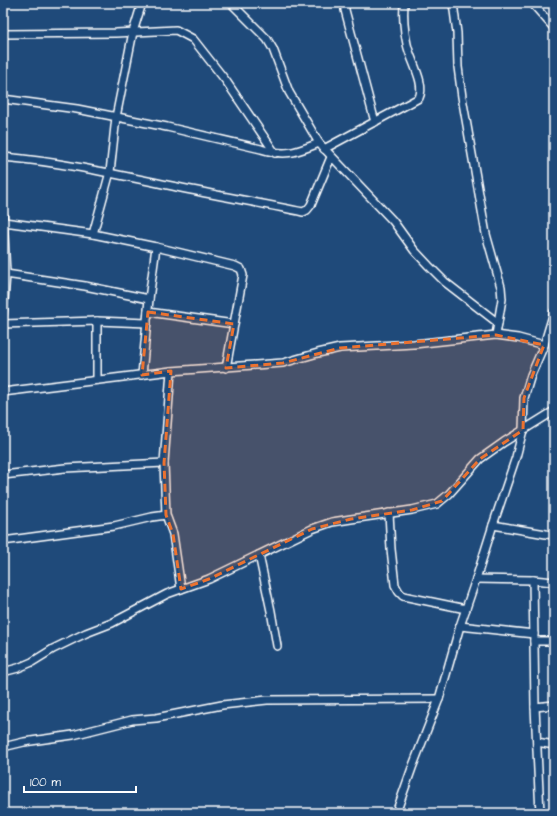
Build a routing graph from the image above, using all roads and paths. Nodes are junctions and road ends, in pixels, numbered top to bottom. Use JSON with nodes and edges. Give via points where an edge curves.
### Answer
{"nodes":[{"id":1,"x":142,"y":3,"type":"edge"},
{"id":2,"x":231,"y":3,"type":"edge"},
{"id":3,"x":345,"y":3,"type":"edge"},
{"id":4,"x":404,"y":3,"type":"edge"},
{"id":5,"x":453,"y":3,"type":"edge"},
{"id":6,"x":532,"y":3,"type":"edge"},
{"id":7,"x":554,"y":28,"type":"edge"},
{"id":8,"x":133,"y":32,"type":"junction"},
{"id":9,"x":3,"y":34,"type":"edge"},
{"id":10,"x":3,"y":99,"type":"edge"},
{"id":11,"x":116,"y":117,"type":"junction"},
{"id":12,"x":375,"y":122,"type":"junction"},
{"id":13,"x":322,"y":146,"type":"junction"},
{"id":14,"x":275,"y":154,"type":"junction"},
{"id":15,"x":3,"y":156,"type":"edge"},
{"id":16,"x":331,"y":157,"type":"junction"},
{"id":17,"x":110,"y":172,"type":"junction"},
{"id":18,"x":3,"y":214,"type":"edge"},
{"id":19,"x":4,"y":222,"type":"junction"},
{"id":20,"x":93,"y":234,"type":"junction"},
{"id":21,"x":156,"y":247,"type":"junction"},
{"id":22,"x":6,"y":274,"type":"junction"},
{"id":23,"x":149,"y":299,"type":"junction"},
{"id":24,"x":4,"y":301,"type":"edge"},
{"id":25,"x":148,"y":312,"type":"junction"},
{"id":26,"x":554,"y":312,"type":"edge"},
{"id":27,"x":3,"y":316,"type":"edge"},
{"id":28,"x":97,"y":321,"type":"junction"},
{"id":29,"x":147,"y":323,"type":"junction"},
{"id":30,"x":498,"y":323,"type":"junction"},
{"id":31,"x":3,"y":324,"type":"edge"},
{"id":32,"x":234,"y":324,"type":"junction"},
{"id":33,"x":496,"y":335,"type":"junction"},
{"id":34,"x":544,"y":345,"type":"junction"},
{"id":35,"x":226,"y":368,"type":"junction"},
{"id":36,"x":171,"y":371,"type":"junction"},
{"id":37,"x":142,"y":375,"type":"junction"},
{"id":38,"x":97,"y":380,"type":"junction"},
{"id":39,"x":3,"y":392,"type":"edge"},
{"id":40,"x":554,"y":411,"type":"edge"},
{"id":41,"x":522,"y":430,"type":"junction"},
{"id":42,"x":164,"y":463,"type":"junction"},
{"id":43,"x":3,"y":475,"type":"edge"},
{"id":44,"x":389,"y":513,"type":"junction"},
{"id":45,"x":166,"y":515,"type":"junction"},
{"id":46,"x":493,"y":524,"type":"junction"},
{"id":47,"x":554,"y":535,"type":"edge"},
{"id":48,"x":3,"y":541,"type":"edge"},
{"id":49,"x":258,"y":555,"type":"junction"},
{"id":50,"x":476,"y":579,"type":"junction"},
{"id":51,"x":533,"y":580,"type":"junction"},
{"id":52,"x":554,"y":582,"type":"edge"},
{"id":53,"x":181,"y":589,"type":"junction"},
{"id":54,"x":466,"y":609,"type":"junction"},
{"id":55,"x":460,"y":626,"type":"junction"},
{"id":56,"x":534,"y":638,"type":"junction"},
{"id":57,"x":554,"y":641,"type":"edge"},
{"id":58,"x":277,"y":646,"type":"dead end"},
{"id":59,"x":3,"y":672,"type":"edge"},
{"id":60,"x":439,"y":699,"type":"junction"},
{"id":61,"x":554,"y":705,"type":"edge"},
{"id":62,"x":535,"y":707,"type":"junction"},
{"id":63,"x":536,"y":742,"type":"junction"},
{"id":64,"x":554,"y":745,"type":"edge"},
{"id":65,"x":3,"y":747,"type":"edge"},
{"id":66,"x":396,"y":813,"type":"edge"},
{"id":67,"x":540,"y":813,"type":"edge"}],
"edges":[{"from":1,"to":8,"type":"street"},
{"from":2,"to":13,"type":"street","via":[[267,39],[289,92]]},
{"from":3,"to":12,"type":"street"},
{"from":4,"to":12,"type":"street","via":[[407,45],[422,92],[420,98]]},
{"from":5,"to":30,"type":"street","via":[[462,97],[486,234],[501,287]]},
{"from":6,"to":7,"type":"street"},
{"from":8,"to":9,"type":"street"},
{"from":8,"to":11,"type":"street"},
{"from":8,"to":14,"type":"street","via":[[176,30],[193,38],[226,81]]},
{"from":10,"to":11,"type":"street"},
{"from":11,"to":14,"type":"street"},
{"from":11,"to":17,"type":"street"},
{"from":12,"to":13,"type":"street"},
{"from":13,"to":14,"type":"street"},
{"from":13,"to":16,"type":"street"},
{"from":15,"to":17,"type":"street"},
{"from":16,"to":17,"type":"street","via":[[311,205],[303,212]]},
{"from":16,"to":30,"type":"street","via":[[445,282]]},
{"from":17,"to":20,"type":"street"},
{"from":18,"to":19,"type":"street"},
{"from":19,"to":20,"type":"street"},
{"from":19,"to":22,"type":"street"},
{"from":20,"to":21,"type":"street"},
{"from":21,"to":23,"type":"street"},
{"from":21,"to":32,"type":"street","via":[[240,269],[243,275]]},
{"from":22,"to":23,"type":"street"},
{"from":22,"to":24,"type":"street"},
{"from":23,"to":25,"type":"street"},
{"from":24,"to":27,"type":"street"},
{"from":25,"to":29,"type":"street"},
{"from":25,"to":32,"type":"street"},
{"from":26,"to":34,"type":"street"},
{"from":28,"to":29,"type":"street"},
{"from":28,"to":31,"type":"street"},
{"from":28,"to":38,"type":"street"},
{"from":29,"to":37,"type":"street"},
{"from":30,"to":33,"type":"street"},
{"from":32,"to":35,"type":"street"},
{"from":33,"to":34,"type":"street"},
{"from":33,"to":35,"type":"street","via":[[414,344],[340,348],[283,363]]},
{"from":34,"to":41,"type":"street","via":[[524,398]]},
{"from":35,"to":36,"type":"street"},
{"from":36,"to":37,"type":"street"},
{"from":36,"to":42,"type":"street"},
{"from":37,"to":38,"type":"street"},
{"from":38,"to":39,"type":"street"},
{"from":40,"to":41,"type":"street"},
{"from":41,"to":44,"type":"street","via":[[480,459],[437,504]]},
{"from":41,"to":46,"type":"street","via":[[516,458]]},
{"from":42,"to":43,"type":"street","via":[[65,468]]},
{"from":42,"to":45,"type":"street"},
{"from":44,"to":49,"type":"street","via":[[351,518],[319,527]]},
{"from":44,"to":54,"type":"street","via":[[395,585],[399,592],[403,596]]},
{"from":45,"to":48,"type":"street","via":[[114,526]]},
{"from":45,"to":53,"type":"street","via":[[173,534]]},
{"from":46,"to":47,"type":"street"},
{"from":46,"to":50,"type":"street"},
{"from":49,"to":53,"type":"street","via":[[209,579]]},
{"from":49,"to":58,"type":"street"},
{"from":50,"to":51,"type":"street"},
{"from":50,"to":54,"type":"street"},
{"from":51,"to":52,"type":"street"},
{"from":51,"to":56,"type":"street"},
{"from":53,"to":59,"type":"street","via":[[32,662]]},
{"from":54,"to":55,"type":"street"},
{"from":55,"to":56,"type":"street"},
{"from":55,"to":60,"type":"street"},
{"from":56,"to":57,"type":"street"},
{"from":56,"to":62,"type":"street"},
{"from":60,"to":65,"type":"street","via":[[267,700],[132,720],[73,735]]},
{"from":60,"to":66,"type":"street"},
{"from":61,"to":62,"type":"street"},
{"from":62,"to":63,"type":"street"},
{"from":63,"to":64,"type":"street"},
{"from":63,"to":67,"type":"street"}]}
